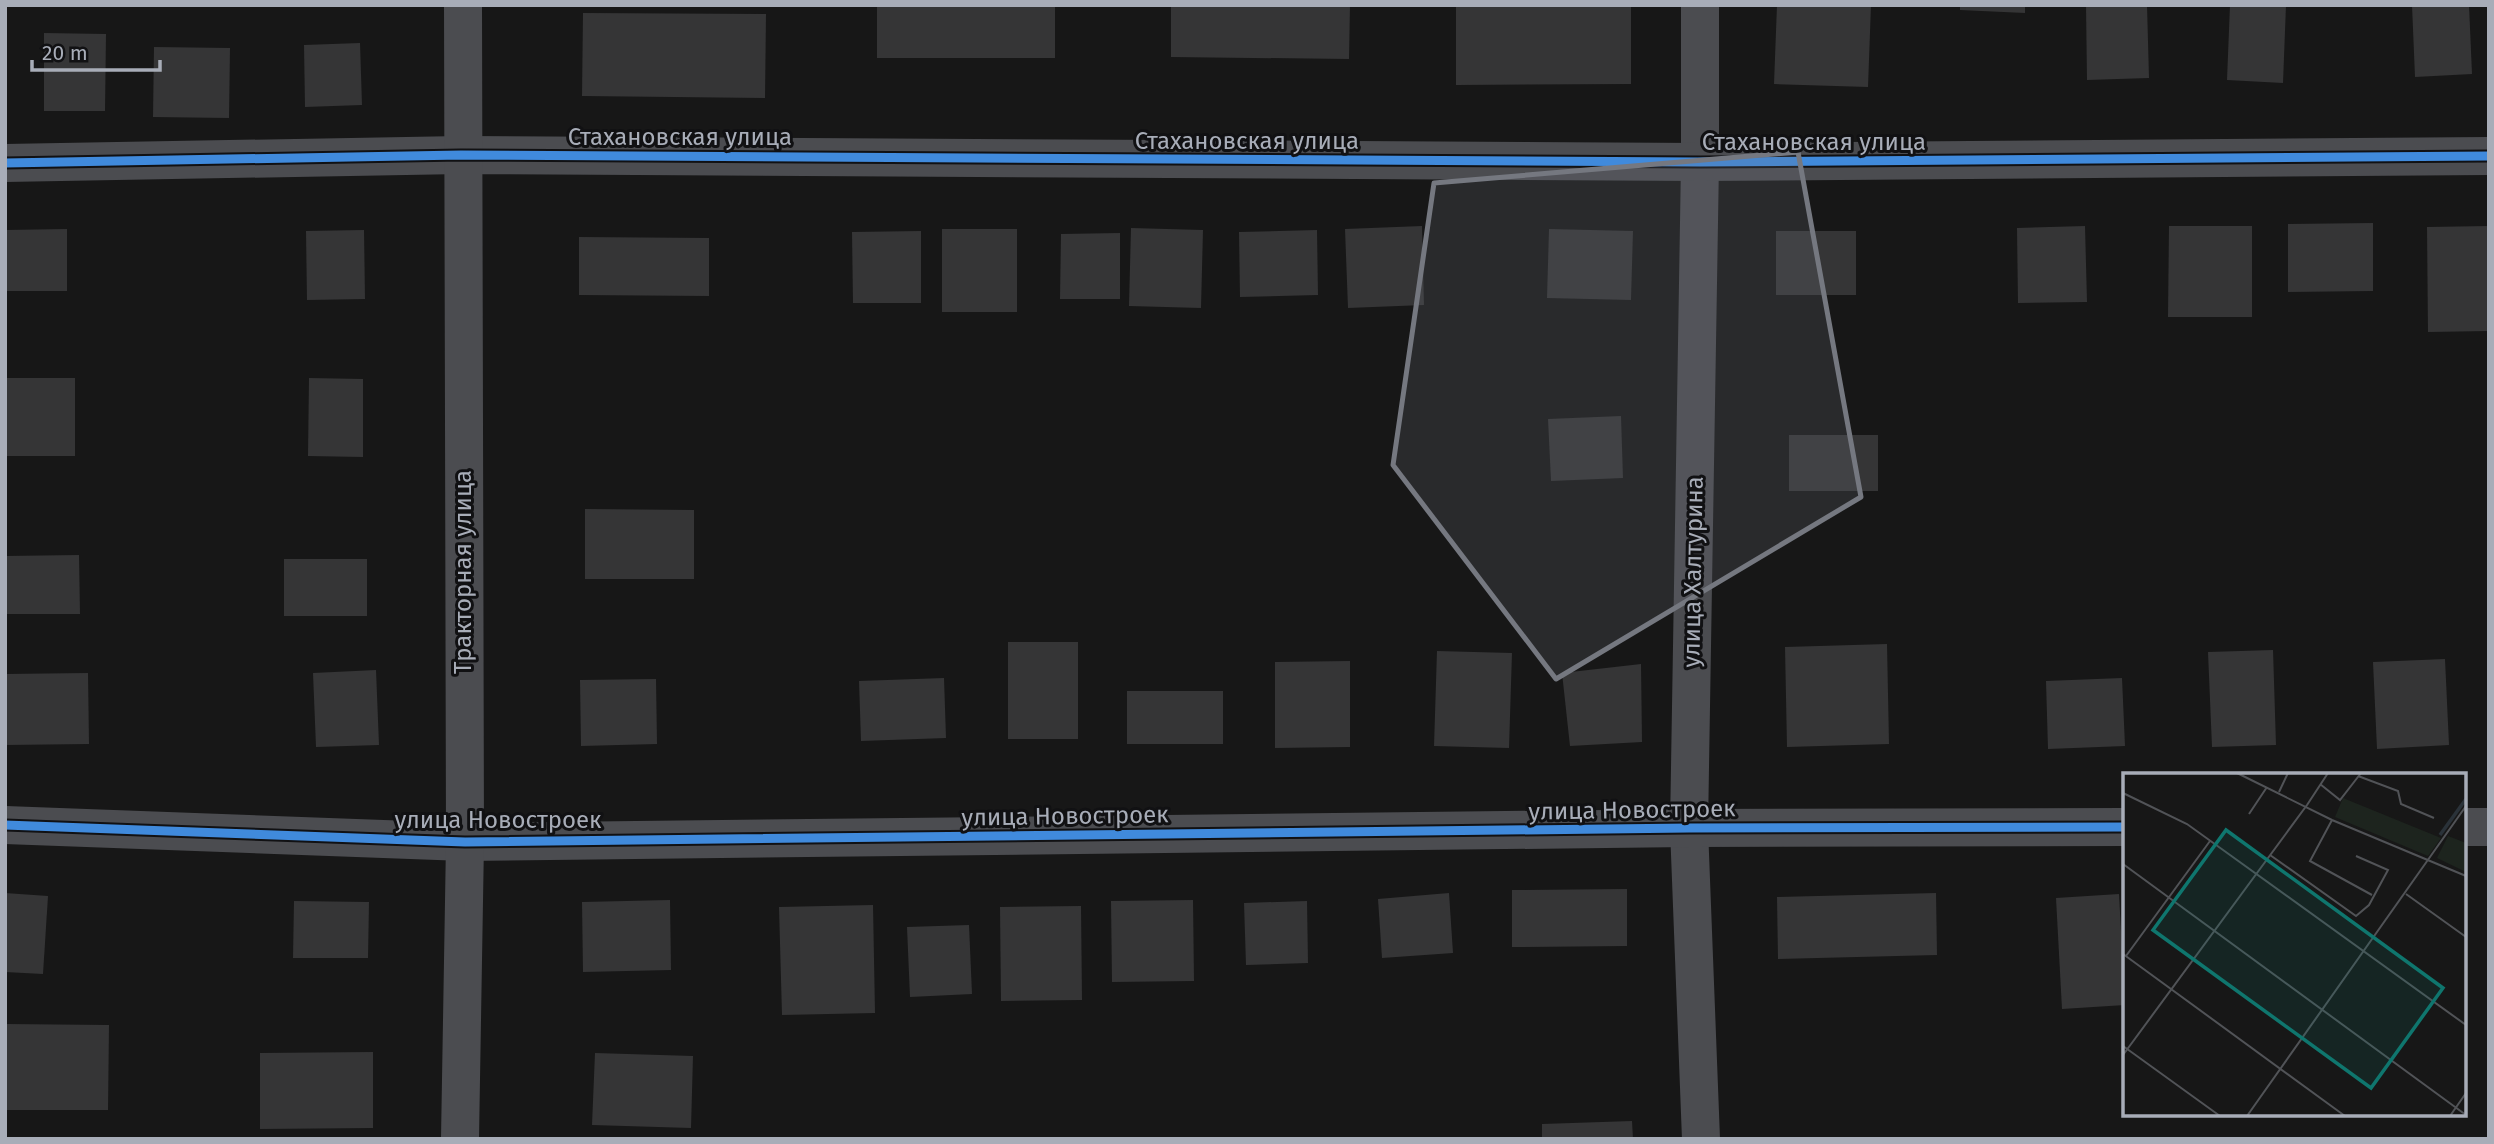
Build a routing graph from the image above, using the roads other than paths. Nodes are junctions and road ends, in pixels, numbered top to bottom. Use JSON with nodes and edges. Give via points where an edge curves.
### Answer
{"nodes":[{"id":1,"x":463,"y":5,"type":"edge"},
{"id":2,"x":1700,"y":5,"type":"edge"},
{"id":3,"x":461,"y":155,"type":"junction"},
{"id":4,"x":2489,"y":156,"type":"edge"},
{"id":5,"x":1700,"y":162,"type":"junction"},
{"id":6,"x":5,"y":163,"type":"edge"},
{"id":7,"x":5,"y":825,"type":"edge"},
{"id":8,"x":2123,"y":827,"type":"edge"},
{"id":9,"x":2466,"y":827,"type":"edge"},
{"id":10,"x":2489,"y":827,"type":"edge"},
{"id":11,"x":1689,"y":828,"type":"junction"},
{"id":12,"x":465,"y":842,"type":"junction"},
{"id":13,"x":460,"y":1139,"type":"edge"},
{"id":14,"x":1701,"y":1139,"type":"edge"}],
"edges":[{"from":1,"to":3,"type":"street","name":"Тракторная улица"},
{"from":2,"to":5,"type":"street","name":"улица Халтурина"},
{"from":3,"to":5,"type":"street","name":"Стахановская улица"},
{"from":3,"to":6,"type":"street","name":"Стахановская улица"},
{"from":3,"to":12,"type":"street","name":"Тракторная улица"},
{"from":4,"to":5,"type":"street","name":"Стахановская улица"},
{"from":5,"to":11,"type":"street","name":"улица Халтурина"},
{"from":7,"to":12,"type":"street","name":"улица Новостроек"},
{"from":8,"to":11,"type":"street","name":"улица Новостроек"},
{"from":9,"to":10,"type":"street"},
{"from":11,"to":12,"type":"street","name":"улица Новостроек"},
{"from":11,"to":14,"type":"street","name":"улица Халтурина"},
{"from":12,"to":13,"type":"street","name":"Тракторная улица"}]}
